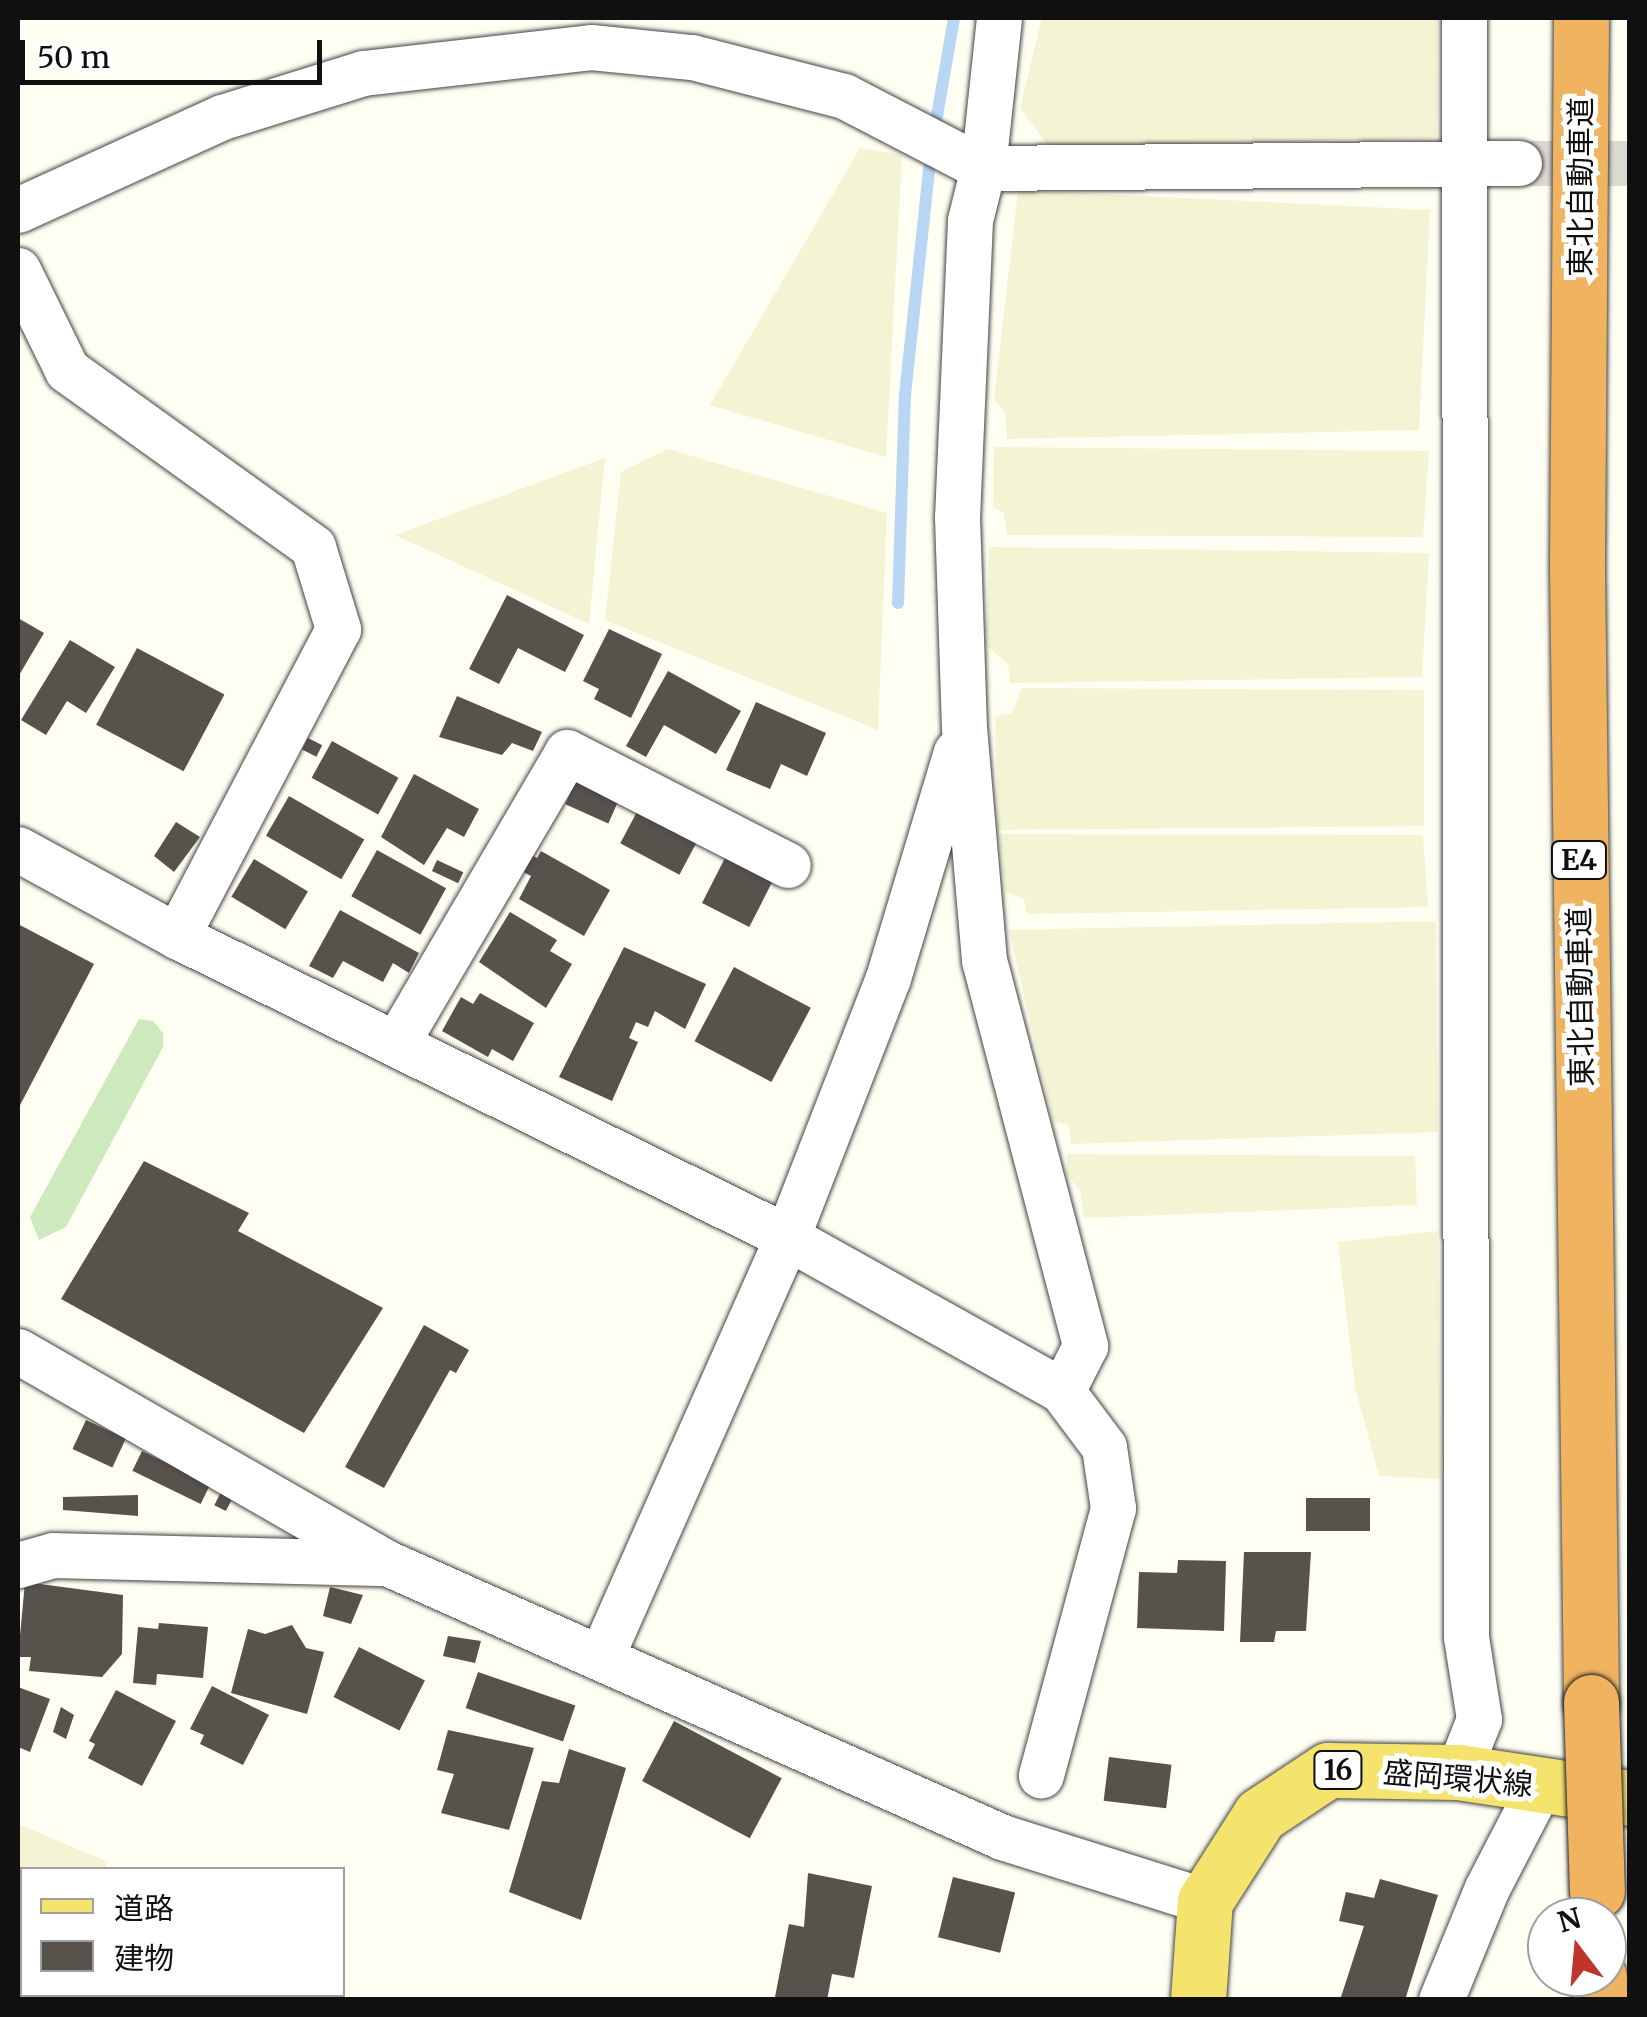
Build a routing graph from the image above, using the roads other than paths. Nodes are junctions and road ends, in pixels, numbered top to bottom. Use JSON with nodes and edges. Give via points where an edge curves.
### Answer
{"nodes":[{"id":1,"x":1000,"y":18,"type":"edge"},
{"id":2,"x":1464,"y":18,"type":"edge"},
{"id":3,"x":1581,"y":18,"type":"edge"},
{"id":4,"x":950,"y":151,"type":"junction"},
{"id":5,"x":1464,"y":160,"type":"junction"},
{"id":6,"x":1518,"y":163,"type":"tunnel mouth"},
{"id":7,"x":18,"y":210,"type":"edge"},
{"id":8,"x":18,"y":270,"type":"edge"},
{"id":9,"x":964,"y":727,"type":"junction"},
{"id":10,"x":18,"y":848,"type":"edge"},
{"id":11,"x":788,"y":865,"type":"dead end"},
{"id":12,"x":177,"y":936,"type":"junction"},
{"id":13,"x":396,"y":1042,"type":"junction"},
{"id":14,"x":787,"y":1237,"type":"junction"},
{"id":15,"x":18,"y":1351,"type":"edge"},
{"id":16,"x":1062,"y":1390,"type":"junction"},
{"id":17,"x":386,"y":1563,"type":"junction"},
{"id":18,"x":18,"y":1566,"type":"edge"},
{"id":19,"x":601,"y":1657,"type":"junction"},
{"id":20,"x":1458,"y":1772,"type":"junction"},
{"id":21,"x":1041,"y":1775,"type":"dead end"},
{"id":22,"x":1541,"y":1784,"type":"junction"},
{"id":23,"x":1630,"y":1798,"type":"edge"},
{"id":24,"x":1597,"y":1897,"type":"edge"},
{"id":25,"x":1205,"y":1901,"type":"junction"},
{"id":26,"x":1198,"y":2000,"type":"edge"},
{"id":27,"x":1441,"y":2000,"type":"edge"}],
"edges":[{"from":1,"to":4,"type":"street"},
{"from":2,"to":5,"type":"street"},
{"from":3,"to":24,"type":"highway","name":"東北自動車道","number":"E4","bridge":true,"via":[[1577,586]]},
{"from":4,"to":5,"type":"street"},
{"from":4,"to":7,"type":"street","via":[[844,96],[692,57],[552,50],[363,73],[222,117]]},
{"from":4,"to":9,"type":"street","via":[[970,220],[958,517]]},
{"from":5,"to":6,"type":"street"},
{"from":5,"to":20,"type":"street","via":[[1466,1637],[1479,1719]]},
{"from":8,"to":12,"type":"street","via":[[67,370],[313,547],[338,629]]},
{"from":9,"to":14,"type":"street","via":[[888,978]]},
{"from":9,"to":16,"type":"street","via":[[984,960],[1085,1346]]},
{"from":10,"to":12,"type":"street"},
{"from":11,"to":13,"type":"street","via":[[566,752]]},
{"from":12,"to":13,"type":"street"},
{"from":13,"to":14,"type":"street"},
{"from":14,"to":16,"type":"street"},
{"from":14,"to":19,"type":"street"},
{"from":15,"to":17,"type":"street"},
{"from":16,"to":21,"type":"street","via":[[1104,1446],[1113,1508],[1066,1605]]},
{"from":17,"to":18,"type":"street","via":[[53,1555]]},
{"from":17,"to":19,"type":"street"},
{"from":19,"to":25,"type":"street","via":[[1002,1837]]},
{"from":20,"to":22,"type":"main road","name":"盛岡環状線","number":"16"},
{"from":20,"to":25,"type":"main road","name":"盛岡環状線","number":"16","via":[[1328,1770],[1260,1815]]},
{"from":22,"to":23,"type":"main road","name":"盛岡環状線","number":"16"},
{"from":22,"to":27,"type":"street","via":[[1487,1888]]},
{"from":25,"to":26,"type":"main road","name":"盛岡環状線","number":"16"}]}
